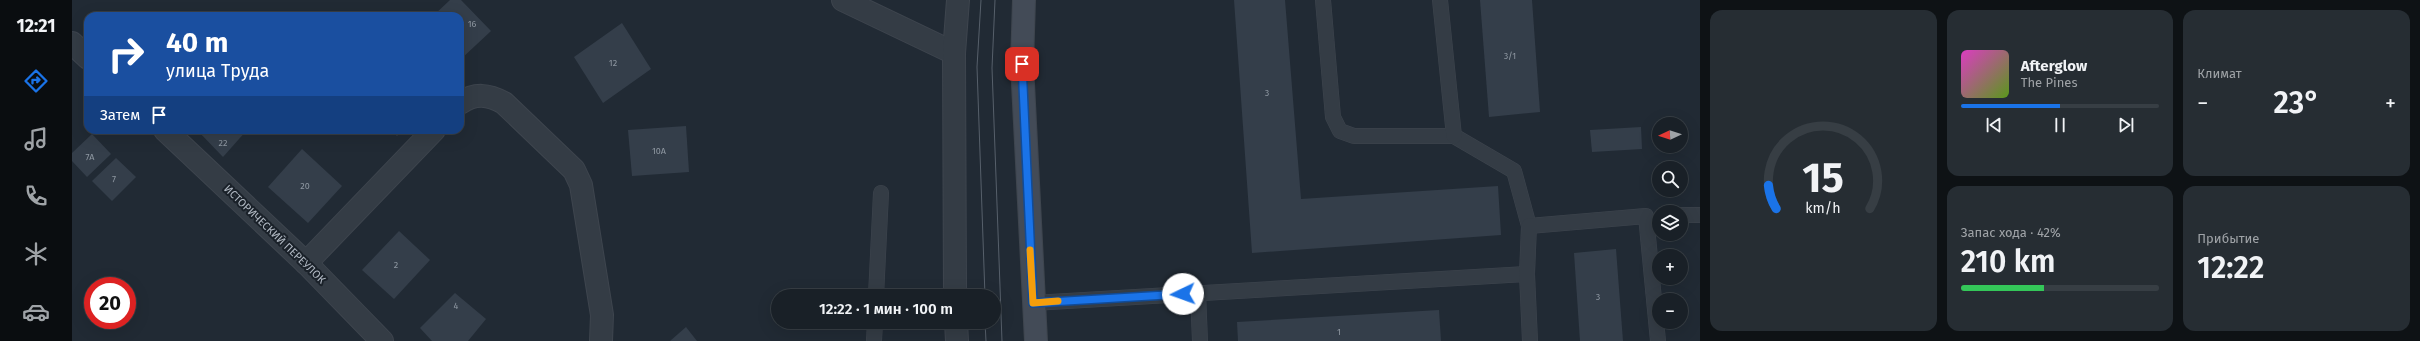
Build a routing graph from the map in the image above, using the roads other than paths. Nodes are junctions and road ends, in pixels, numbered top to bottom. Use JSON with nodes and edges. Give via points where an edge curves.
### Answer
{"nodes":[{"id":1,"x":844,"y":0,"type":"edge"},
{"id":2,"x":958,"y":0,"type":"edge"},
{"id":3,"x":1024,"y":0,"type":"edge"},
{"id":4,"x":1323,"y":0,"type":"edge"},
{"id":5,"x":1440,"y":0,"type":"edge"},
{"id":6,"x":72,"y":43,"type":"edge"},
{"id":7,"x":954,"y":53,"type":"junction"},
{"id":8,"x":84,"y":54,"type":"edge"},
{"id":9,"x":464,"y":100,"type":"edge"},
{"id":10,"x":168,"y":134,"type":"edge"},
{"id":11,"x":430,"y":134,"type":"edge"},
{"id":12,"x":1454,"y":136,"type":"junction"},
{"id":13,"x":881,"y":193,"type":"dead end"},
{"id":14,"x":1700,"y":214,"type":"edge"},
{"id":15,"x":1688,"y":215,"type":"edge"},
{"id":16,"x":1652,"y":216,"type":"edge"},
{"id":17,"x":1529,"y":226,"type":"junction"},
{"id":18,"x":1654,"y":241,"type":"edge"},
{"id":19,"x":306,"y":263,"type":"junction"},
{"id":20,"x":1526,"y":274,"type":"junction"},
{"id":21,"x":876,"y":289,"type":"edge"},
{"id":22,"x":955,"y":289,"type":"edge"},
{"id":23,"x":1198,"y":293,"type":"junction"},
{"id":24,"x":1033,"y":303,"type":"junction"},
{"id":25,"x":875,"y":329,"type":"edge"},
{"id":26,"x":956,"y":329,"type":"edge"},
{"id":27,"x":382,"y":341,"type":"edge"},
{"id":28,"x":601,"y":341,"type":"edge"},
{"id":29,"x":874,"y":341,"type":"edge"},
{"id":30,"x":957,"y":341,"type":"edge"},
{"id":31,"x":1036,"y":341,"type":"edge"},
{"id":32,"x":1200,"y":341,"type":"edge"},
{"id":33,"x":1530,"y":341,"type":"edge"},
{"id":34,"x":1658,"y":341,"type":"edge"}],
"edges":[{"from":1,"to":7,"type":"street"},
{"from":2,"to":7,"type":"street"},
{"from":3,"to":24,"type":"street","via":[[1022,64]]},
{"from":4,"to":12,"type":"lane","via":[[1333,117],[1340,131],[1354,136]]},
{"from":5,"to":12,"type":"lane"},
{"from":6,"to":8,"type":"street"},
{"from":7,"to":22,"type":"street"},
{"from":9,"to":28,"type":"street","via":[[480,95],[504,103],[574,170],[581,185],[602,315]]},
{"from":10,"to":19,"type":"street","name":"ИСТОРИЧЕСКИЙ ПЕРЕУЛОК"},
{"from":11,"to":19,"type":"street"},
{"from":12,"to":17,"type":"lane","via":[[1514,171]]},
{"from":13,"to":21,"type":"lane"},
{"from":14,"to":15,"type":"lane"},
{"from":16,"to":17,"type":"lane"},
{"from":17,"to":20,"type":"lane"},
{"from":18,"to":34,"type":"lane"},
{"from":19,"to":27,"type":"street","name":"ИСТОРИЧЕСКИЙ ПЕРЕУЛОК"},
{"from":20,"to":23,"type":"lane"},
{"from":20,"to":33,"type":"lane"},
{"from":23,"to":24,"type":"lane"},
{"from":23,"to":32,"type":"lane"},
{"from":24,"to":31,"type":"street"},
{"from":25,"to":29,"type":"lane"},
{"from":26,"to":30,"type":"street"}]}
